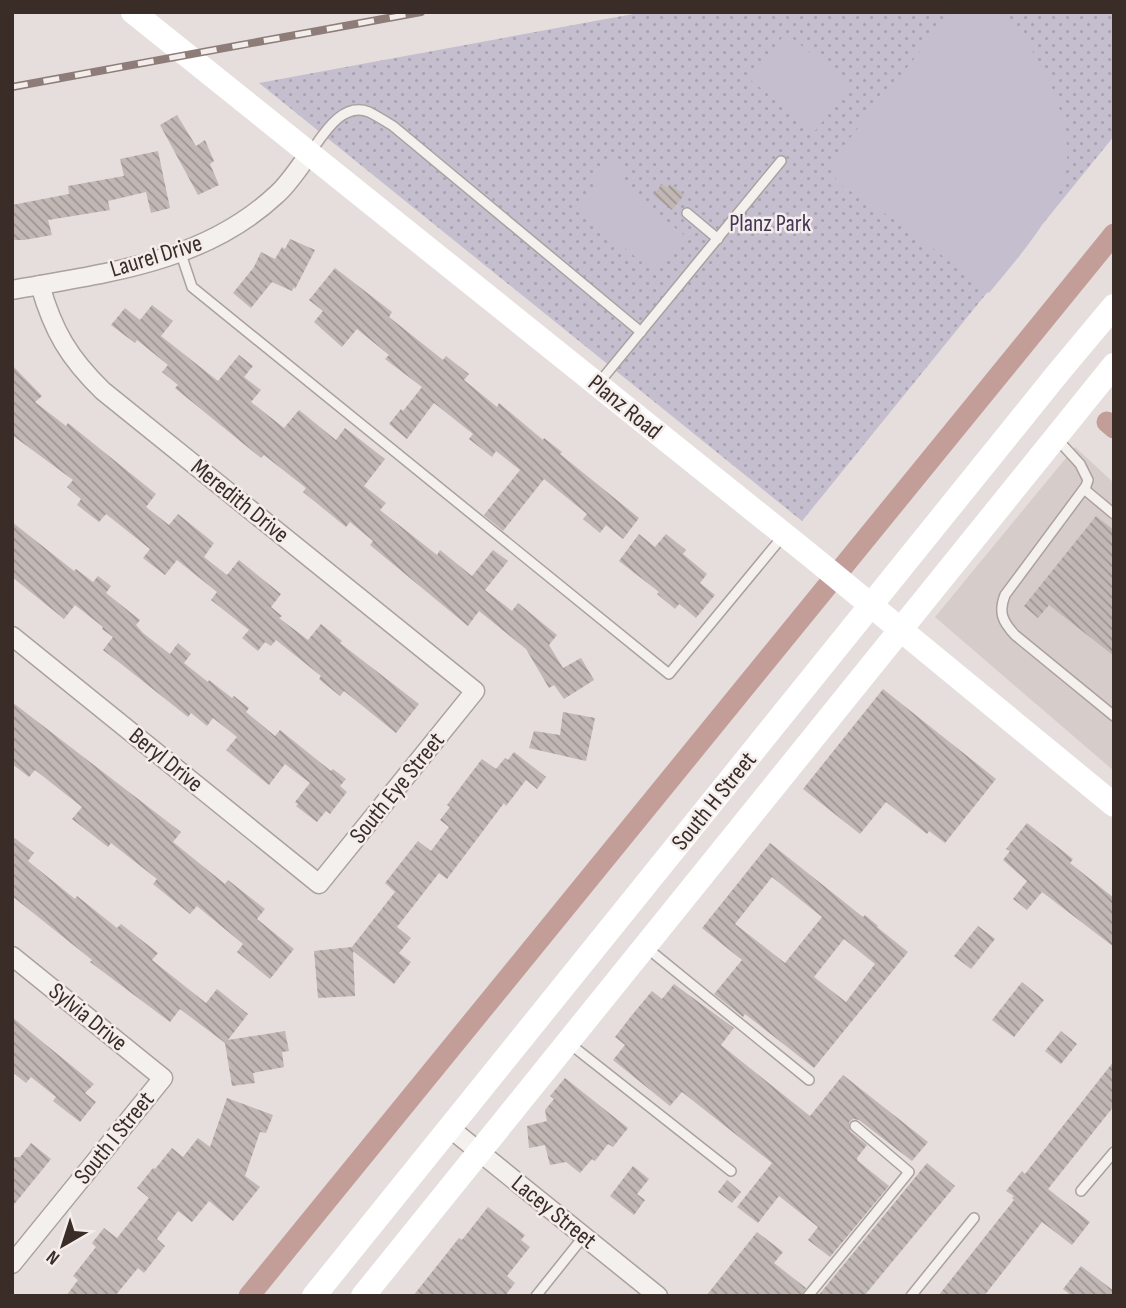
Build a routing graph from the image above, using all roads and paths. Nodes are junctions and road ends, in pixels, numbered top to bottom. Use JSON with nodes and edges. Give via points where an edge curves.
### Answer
{"nodes":[{"id":1,"x":133,"y":12,"type":"edge"},
{"id":2,"x":310,"y":153,"type":"junction"},
{"id":3,"x":781,"y":161,"type":"dead end"},
{"id":4,"x":687,"y":213,"type":"dead end"},
{"id":5,"x":719,"y":239,"type":"junction"},
{"id":6,"x":181,"y":254,"type":"junction"},
{"id":7,"x":40,"y":285,"type":"junction"},
{"id":8,"x":12,"y":290,"type":"edge"},
{"id":9,"x":1114,"y":306,"type":"edge"},
{"id":10,"x":641,"y":332,"type":"junction"},
{"id":11,"x":1114,"y":365,"type":"edge"},
{"id":12,"x":597,"y":385,"type":"junction"},
{"id":13,"x":1055,"y":437,"type":"junction"},
{"id":14,"x":1084,"y":489,"type":"junction"},
{"id":15,"x":1114,"y":514,"type":"edge"},
{"id":16,"x":784,"y":534,"type":"junction"},
{"id":17,"x":870,"y":606,"type":"junction"},
{"id":18,"x":901,"y":631,"type":"junction"},
{"id":19,"x":12,"y":636,"type":"edge"},
{"id":20,"x":475,"y":691,"type":"joint"},
{"id":21,"x":1114,"y":716,"type":"edge"},
{"id":22,"x":1109,"y":798,"type":"edge"},
{"id":23,"x":319,"y":884,"type":"joint"},
{"id":24,"x":645,"y":947,"type":"junction"},
{"id":25,"x":12,"y":956,"type":"edge"},
{"id":26,"x":569,"y":1043,"type":"junction"},
{"id":27,"x":163,"y":1078,"type":"joint"},
{"id":28,"x":809,"y":1080,"type":"dead end"},
{"id":29,"x":855,"y":1126,"type":"dead end"},
{"id":30,"x":451,"y":1129,"type":"junction"},
{"id":31,"x":1114,"y":1152,"type":"edge"},
{"id":32,"x":480,"y":1153,"type":"junction"},
{"id":33,"x":730,"y":1171,"type":"dead end"},
{"id":34,"x":1081,"y":1191,"type":"dead end"},
{"id":35,"x":974,"y":1218,"type":"dead end"},
{"id":36,"x":584,"y":1236,"type":"junction"},
{"id":37,"x":12,"y":1264,"type":"edge"},
{"id":38,"x":314,"y":1296,"type":"edge"},
{"id":39,"x":363,"y":1296,"type":"edge"},
{"id":40,"x":536,"y":1296,"type":"edge"},
{"id":41,"x":658,"y":1296,"type":"edge"},
{"id":42,"x":808,"y":1296,"type":"edge"},
{"id":43,"x":911,"y":1296,"type":"edge"}],
"edges":[{"from":1,"to":2,"type":"street","name":"Planz Road"},
{"from":2,"to":6,"type":"street","name":"Laurel Drive","via":[[278,194],[248,218]]},
{"from":2,"to":10,"type":"lane","via":[[339,117],[366,111],[393,126]]},
{"from":2,"to":12,"type":"street","name":"Planz Road"},
{"from":3,"to":5,"type":"lane"},
{"from":4,"to":5,"type":"lane"},
{"from":5,"to":10,"type":"lane"},
{"from":6,"to":7,"type":"street","name":"Laurel Drive"},
{"from":6,"to":16,"type":"lane","via":[[192,287],[669,674]]},
{"from":7,"to":8,"type":"street","name":"Laurel Drive"},
{"from":7,"to":20,"type":"street","name":"Meredith Drive","via":[[63,344],[103,391]]},
{"from":9,"to":17,"type":"street","name":"South H Street"},
{"from":10,"to":12,"type":"lane"},
{"from":11,"to":13,"type":"street","name":"South H Street"},
{"from":12,"to":16,"type":"street","name":"Planz Road"},
{"from":13,"to":14,"type":"lane","via":[[1086,474]]},
{"from":13,"to":18,"type":"street","name":"South H Street"},
{"from":14,"to":15,"type":"lane"},
{"from":14,"to":21,"type":"lane","via":[[1005,595],[1001,615],[1015,635]]},
{"from":16,"to":17,"type":"street","name":"Planz Road"},
{"from":17,"to":18,"type":"street","name":"Planz Road"},
{"from":17,"to":30,"type":"street","name":"South H Street"},
{"from":18,"to":22,"type":"street","name":"Planz Road"},
{"from":18,"to":24,"type":"street","name":"South H Street"},
{"from":19,"to":23,"type":"street","name":"Beryl Drive"},
{"from":20,"to":23,"type":"street","name":"South Eye Street"},
{"from":24,"to":26,"type":"street","name":"South H Street"},
{"from":24,"to":28,"type":"lane"},
{"from":25,"to":27,"type":"street","name":"Sylvia Drive"},
{"from":26,"to":32,"type":"street","name":"South H Street"},
{"from":26,"to":33,"type":"lane"},
{"from":27,"to":37,"type":"street","name":"South I Street"},
{"from":29,"to":42,"type":"lane","via":[[909,1171]]},
{"from":30,"to":32,"type":"street","name":"Lacey Street"},
{"from":30,"to":38,"type":"street","name":"South H Street"},
{"from":31,"to":34,"type":"lane"},
{"from":32,"to":36,"type":"street","name":"Lacey Street"},
{"from":32,"to":39,"type":"street","name":"South H Street"},
{"from":35,"to":43,"type":"lane"},
{"from":36,"to":40,"type":"lane"},
{"from":36,"to":41,"type":"street","name":"Lacey Street"}]}
